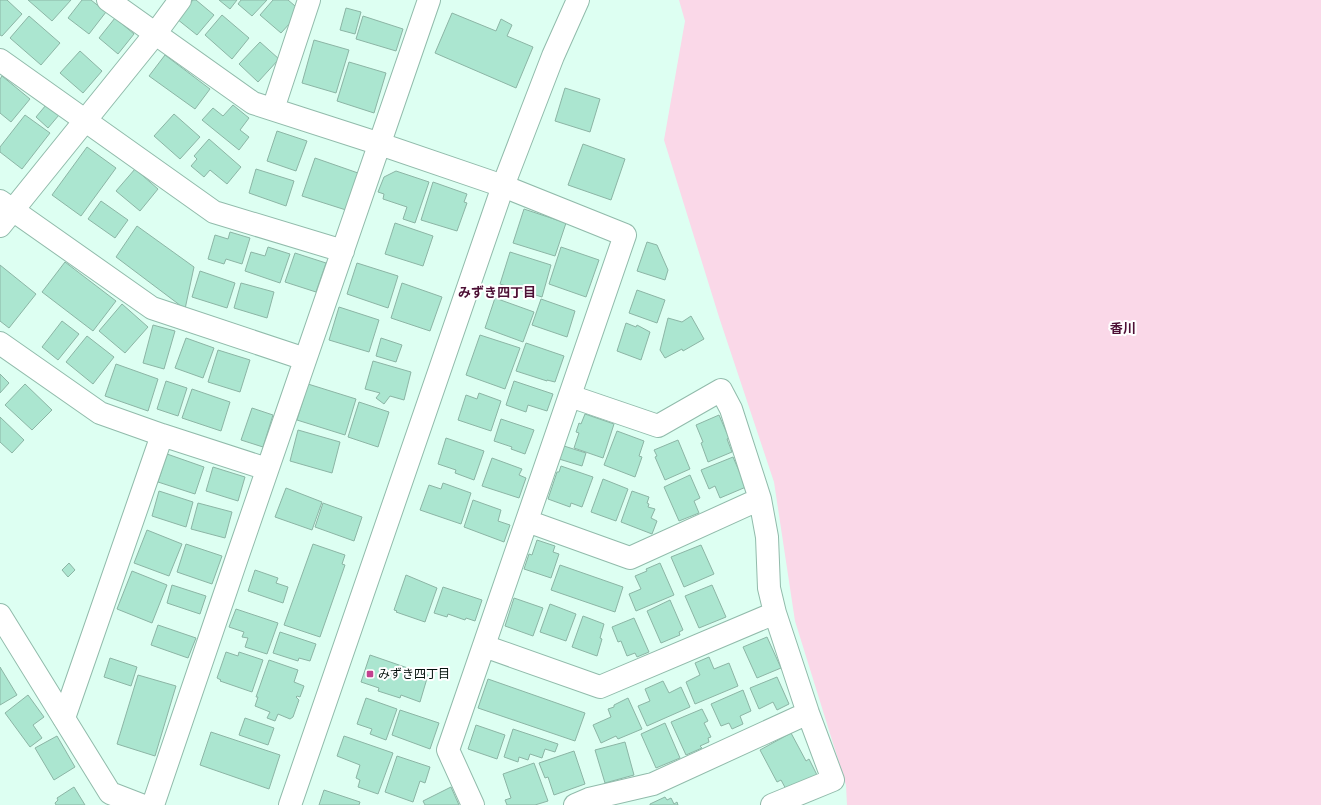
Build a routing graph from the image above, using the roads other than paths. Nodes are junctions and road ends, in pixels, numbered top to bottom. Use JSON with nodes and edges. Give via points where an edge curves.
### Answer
{"nodes":[{"id":1,"x":108,"y":0,"type":"edge"},
{"id":2,"x":180,"y":0,"type":"edge"},
{"id":3,"x":309,"y":0,"type":"edge"},
{"id":4,"x":428,"y":0,"type":"edge"},
{"id":5,"x":578,"y":0,"type":"edge"},
{"id":6,"x":155,"y":34,"type":"junction"},
{"id":7,"x":0,"y":60,"type":"edge"},
{"id":8,"x":273,"y":109,"type":"junction"},
{"id":9,"x":84,"y":121,"type":"junction"},
{"id":10,"x":380,"y":144,"type":"junction"},
{"id":11,"x":503,"y":186,"type":"junction"},
{"id":12,"x":4,"y":212,"type":"edge"},
{"id":13,"x":342,"y":251,"type":"junction"},
{"id":14,"x":0,"y":343,"type":"edge"},
{"id":15,"x":305,"y":359,"type":"junction"},
{"id":16,"x":570,"y":396,"type":"junction"},
{"id":17,"x":162,"y":435,"type":"junction"},
{"id":18,"x":267,"y":469,"type":"junction"},
{"id":19,"x":760,"y":500,"type":"junction"},
{"id":20,"x":527,"y":521,"type":"junction"},
{"id":21,"x":775,"y":613,"type":"junction"},
{"id":22,"x":0,"y":615,"type":"edge"},
{"id":23,"x":484,"y":646,"type":"junction"},
{"id":24,"x":808,"y":713,"type":"junction"},
{"id":25,"x":64,"y":718,"type":"junction"},
{"id":26,"x":585,"y":803,"type":"edge"},
{"id":27,"x":141,"y":805,"type":"edge"},
{"id":28,"x":153,"y":805,"type":"edge"},
{"id":29,"x":290,"y":805,"type":"edge"},
{"id":30,"x":473,"y":805,"type":"edge"},
{"id":31,"x":772,"y":805,"type":"edge"}],
"edges":[{"from":1,"to":6,"type":"street"},
{"from":2,"to":6,"type":"street"},
{"from":3,"to":8,"type":"street"},
{"from":4,"to":10,"type":"street"},
{"from":5,"to":11,"type":"street","via":[[553,56]]},
{"from":6,"to":8,"type":"street","via":[[253,103]]},
{"from":6,"to":9,"type":"street"},
{"from":7,"to":9,"type":"street"},
{"from":8,"to":10,"type":"street"},
{"from":9,"to":12,"type":"street"},
{"from":9,"to":13,"type":"street","via":[[214,212]]},
{"from":10,"to":11,"type":"street"},
{"from":10,"to":13,"type":"street"},
{"from":11,"to":16,"type":"street","via":[[625,235]]},
{"from":11,"to":29,"type":"street"},
{"from":12,"to":15,"type":"street","via":[[152,308]]},
{"from":13,"to":15,"type":"street"},
{"from":14,"to":17,"type":"street","via":[[100,413]]},
{"from":15,"to":18,"type":"street"},
{"from":16,"to":19,"type":"street","via":[[658,426],[721,390],[731,409]]},
{"from":16,"to":20,"type":"street"},
{"from":17,"to":18,"type":"street"},
{"from":17,"to":25,"type":"street"},
{"from":18,"to":28,"type":"street"},
{"from":19,"to":20,"type":"street","via":[[630,558]]},
{"from":19,"to":21,"type":"street","via":[[767,537],[769,588]]},
{"from":20,"to":23,"type":"street"},
{"from":21,"to":23,"type":"street","via":[[600,687]]},
{"from":21,"to":24,"type":"street"},
{"from":22,"to":25,"type":"street"},
{"from":23,"to":30,"type":"street","via":[[448,750]]},
{"from":24,"to":26,"type":"street","via":[[653,784]]},
{"from":24,"to":31,"type":"street","via":[[833,780]]},
{"from":25,"to":27,"type":"street","via":[[110,793]]}]}
